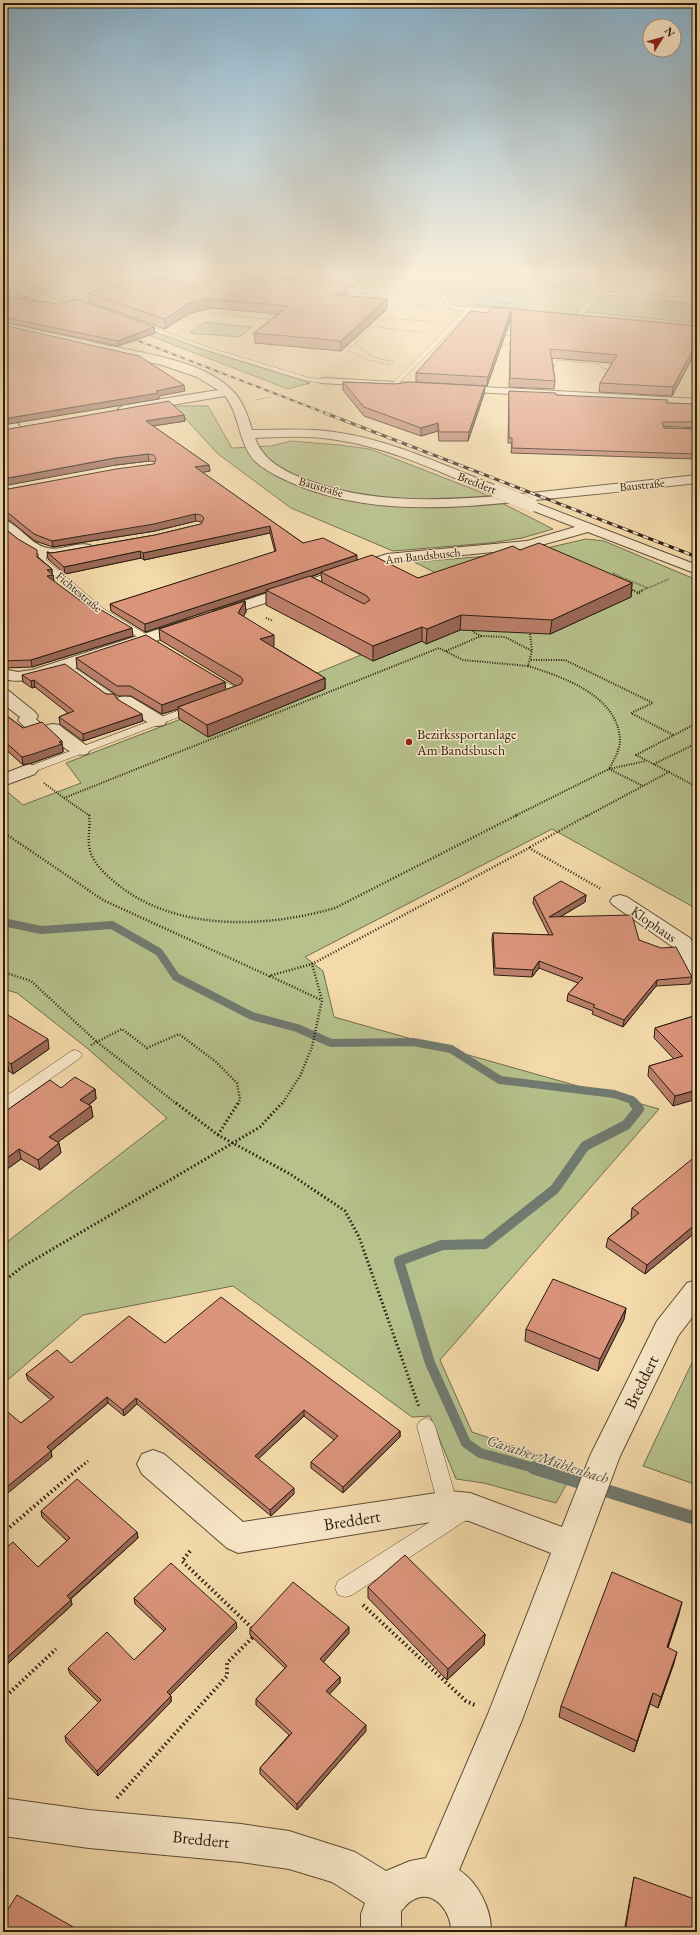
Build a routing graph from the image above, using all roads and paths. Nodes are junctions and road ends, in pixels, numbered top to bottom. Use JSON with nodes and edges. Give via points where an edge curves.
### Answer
{"nodes":[{"id":1,"x":176,"y":365,"type":"edge"},
{"id":2,"x":261,"y":365,"type":"edge"},
{"id":3,"x":413,"y":365,"type":"edge"},
{"id":4,"x":600,"y":365,"type":"edge"},
{"id":5,"x":612,"y":370,"type":"edge"},
{"id":6,"x":324,"y":381,"type":"joint"},
{"id":7,"x":395,"y":384,"type":"junction"},
{"id":8,"x":227,"y":392,"type":"junction"},
{"id":9,"x":271,"y":397,"type":"dead end"},
{"id":10,"x":696,"y":399,"type":"edge"},
{"id":11,"x":254,"y":401,"type":"dead end"},
{"id":12,"x":109,"y":412,"type":"edge"},
{"id":13,"x":3,"y":418,"type":"edge"},
{"id":14,"x":30,"y":426,"type":"edge"},
{"id":15,"x":16,"y":429,"type":"junction"},
{"id":16,"x":3,"y":431,"type":"edge"},
{"id":17,"x":248,"y":434,"type":"junction"},
{"id":18,"x":697,"y":479,"type":"edge"},
{"id":19,"x":3,"y":524,"type":"edge"},
{"id":20,"x":588,"y":528,"type":"junction"},
{"id":21,"x":96,"y":546,"type":"edge"},
{"id":22,"x":43,"y":552,"type":"junction"},
{"id":23,"x":697,"y":570,"type":"edge"},
{"id":24,"x":613,"y":573,"type":"edge"},
{"id":25,"x":675,"y":576,"type":"dead end"},
{"id":26,"x":621,"y":577,"type":"junction"},
{"id":27,"x":611,"y":581,"type":"edge"},
{"id":28,"x":664,"y":581,"type":"junction"},
{"id":29,"x":668,"y":584,"type":"dead end"},
{"id":30,"x":627,"y":588,"type":"dead end"},
{"id":31,"x":648,"y":588,"type":"junction"},
{"id":32,"x":637,"y":593,"type":"junction"},
{"id":33,"x":640,"y":594,"type":"dead end"},
{"id":34,"x":473,"y":626,"type":"edge"},
{"id":35,"x":530,"y":634,"type":"edge"},
{"id":36,"x":482,"y":636,"type":"junction"},
{"id":37,"x":147,"y":638,"type":"junction"},
{"id":38,"x":164,"y":649,"type":"edge"},
{"id":39,"x":445,"y":651,"type":"junction"},
{"id":40,"x":532,"y":651,"type":"junction"},
{"id":41,"x":531,"y":660,"type":"junction"},
{"id":42,"x":59,"y":666,"type":"junction"},
{"id":43,"x":528,"y":666,"type":"junction"},
{"id":44,"x":3,"y":667,"type":"edge"},
{"id":45,"x":204,"y":673,"type":"edge"},
{"id":46,"x":3,"y":674,"type":"edge"},
{"id":47,"x":3,"y":695,"type":"edge"},
{"id":48,"x":119,"y":699,"type":"joint"},
{"id":49,"x":158,"y":721,"type":"junction"},
{"id":50,"x":697,"y":723,"type":"edge"},
{"id":51,"x":32,"y":724,"type":"edge"},
{"id":52,"x":53,"y":729,"type":"dead end"},
{"id":53,"x":673,"y":735,"type":"junction"},
{"id":54,"x":697,"y":743,"type":"edge"},
{"id":55,"x":81,"y":750,"type":"junction"},
{"id":56,"x":646,"y":760,"type":"junction"},
{"id":57,"x":654,"y":764,"type":"junction"},
{"id":58,"x":609,"y":769,"type":"junction"},
{"id":59,"x":29,"y":770,"type":"junction"},
{"id":60,"x":669,"y":772,"type":"junction"},
{"id":61,"x":3,"y":780,"type":"edge"},
{"id":62,"x":643,"y":786,"type":"junction"},
{"id":63,"x":697,"y":787,"type":"edge"},
{"id":64,"x":64,"y":798,"type":"junction"},
{"id":65,"x":3,"y":832,"type":"edge"},
{"id":66,"x":529,"y":848,"type":"junction"},
{"id":67,"x":620,"y":901,"type":"joint"},
{"id":68,"x":312,"y":964,"type":"junction"},
{"id":69,"x":697,"y":970,"type":"edge"},
{"id":70,"x":3,"y":972,"type":"edge"},
{"id":71,"x":269,"y":976,"type":"junction"},
{"id":72,"x":322,"y":1000,"type":"junction"},
{"id":73,"x":97,"y":1042,"type":"junction"},
{"id":74,"x":75,"y":1055,"type":"dead end"},
{"id":75,"x":3,"y":1105,"type":"edge"},
{"id":76,"x":218,"y":1135,"type":"junction"},
{"id":77,"x":233,"y":1144,"type":"junction"},
{"id":78,"x":3,"y":1282,"type":"edge"},
{"id":79,"x":697,"y":1291,"type":"edge"},
{"id":80,"x":426,"y":1426,"type":"joint"},
{"id":81,"x":88,"y":1461,"type":"dead end"},
{"id":82,"x":153,"y":1464,"type":"dead end"},
{"id":83,"x":458,"y":1506,"type":"junction"},
{"id":84,"x":3,"y":1533,"type":"edge"},
{"id":85,"x":571,"y":1546,"type":"junction"},
{"id":86,"x":190,"y":1551,"type":"dead end"},
{"id":87,"x":345,"y":1588,"type":"joint"},
{"id":88,"x":56,"y":1649,"type":"dead end"},
{"id":89,"x":3,"y":1699,"type":"edge"},
{"id":90,"x":481,"y":1708,"type":"dead end"},
{"id":91,"x":114,"y":1802,"type":"dead end"},
{"id":92,"x":3,"y":1817,"type":"edge"},
{"id":93,"x":437,"y":1878,"type":"junction"},
{"id":94,"x":389,"y":1895,"type":"junction"},
{"id":95,"x":381,"y":1932,"type":"edge"},
{"id":96,"x":471,"y":1932,"type":"edge"}],
"edges":[{"from":1,"to":8,"type":"street","name":"Baustraße","via":[[205,376]]},
{"from":2,"to":6,"type":"lane","via":[[309,380]]},
{"from":3,"to":7,"type":"lane"},
{"from":4,"to":5,"type":"path"},
{"from":6,"to":7,"type":"street"},
{"from":7,"to":10,"type":"street"},
{"from":8,"to":12,"type":"street"},
{"from":8,"to":17,"type":"street","name":"Baustraße","via":[[238,405]]},
{"from":9,"to":11,"type":"path"},
{"from":13,"to":15,"type":"street"},
{"from":14,"to":15,"type":"street"},
{"from":15,"to":16,"type":"street"},
{"from":17,"to":18,"type":"street","name":"Baustraße","via":[[256,455],[285,476],[319,489],[385,501],[423,504],[495,500]]},
{"from":17,"to":20,"type":"street","name":"Breddert","bridge":true,"via":[[323,434],[385,447]]},
{"from":19,"to":22,"type":"street"},
{"from":20,"to":23,"type":"street","name":"Breddert"},
{"from":20,"to":37,"type":"street","name":"Am Bandsbusch","via":[[527,545],[387,558],[315,588]]},
{"from":21,"to":22,"type":"street","name":"Fichtestraße"},
{"from":22,"to":37,"type":"lane","name":"Fichtestraße","via":[[42,561],[101,611]]},
{"from":24,"to":26,"type":"path"},
{"from":25,"to":28,"type":"path"},
{"from":26,"to":27,"type":"path"},
{"from":26,"to":31,"type":"path"},
{"from":28,"to":29,"type":"path"},
{"from":28,"to":31,"type":"path"},
{"from":30,"to":32,"type":"path"},
{"from":31,"to":32,"type":"path"},
{"from":32,"to":33,"type":"path"},
{"from":34,"to":36,"type":"path","via":[[473,632]]},
{"from":35,"to":40,"type":"path"},
{"from":36,"to":39,"type":"path"},
{"from":36,"to":40,"type":"path","via":[[505,637]]},
{"from":37,"to":38,"type":"lane"},
{"from":37,"to":42,"type":"street","name":"Am Bandsbusch"},
{"from":39,"to":43,"type":"path","via":[[463,660]]},
{"from":39,"to":64,"type":"path","via":[[439,648]]},
{"from":40,"to":41,"type":"path"},
{"from":41,"to":43,"type":"path"},
{"from":41,"to":53,"type":"path","via":[[565,660],[653,703],[631,713]]},
{"from":42,"to":44,"type":"street","via":[[21,661]]},
{"from":42,"to":46,"type":"street","name":"Am Bandsbusch","via":[[24,677],[9,677]]},
{"from":42,"to":48,"type":"lane"},
{"from":43,"to":58,"type":"path","via":[[554,674],[587,691],[609,711],[618,725],[620,741]]},
{"from":45,"to":49,"type":"lane","via":[[237,692]]},
{"from":47,"to":51,"type":"street","via":[[30,716],[27,720]]},
{"from":48,"to":49,"type":"street"},
{"from":49,"to":55,"type":"lane"},
{"from":50,"to":53,"type":"path"},
{"from":52,"to":55,"type":"street"},
{"from":53,"to":56,"type":"path","via":[[636,755]]},
{"from":54,"to":57,"type":"path"},
{"from":55,"to":59,"type":"lane"},
{"from":56,"to":57,"type":"path"},
{"from":56,"to":58,"type":"path"},
{"from":57,"to":60,"type":"path"},
{"from":58,"to":62,"type":"path"},
{"from":58,"to":64,"type":"path","via":[[335,908],[281,921],[198,918],[170,911],[134,897],[100,869],[87,845],[87,825],[90,816]]},
{"from":59,"to":61,"type":"street"},
{"from":59,"to":64,"type":"path"},
{"from":60,"to":62,"type":"path"},
{"from":60,"to":63,"type":"path"},
{"from":62,"to":66,"type":"path"},
{"from":65,"to":71,"type":"path","via":[[103,900]]},
{"from":66,"to":67,"type":"path"},
{"from":66,"to":68,"type":"path"},
{"from":67,"to":69,"type":"street","name":"Klophaus","via":[[682,943]]},
{"from":68,"to":71,"type":"path"},
{"from":68,"to":72,"type":"path"},
{"from":70,"to":73,"type":"path","via":[[31,981]]},
{"from":71,"to":72,"type":"path"},
{"from":72,"to":77,"type":"path","via":[[312,1047],[300,1076],[280,1106],[260,1128]]},
{"from":73,"to":76,"type":"path"},
{"from":73,"to":76,"type":"path","via":[[122,1029],[147,1048],[179,1034],[216,1062],[237,1083],[240,1100]]},
{"from":74,"to":75,"type":"lane"},
{"from":76,"to":77,"type":"path"},
{"from":77,"to":78,"type":"path","via":[[22,1267]]},
{"from":77,"to":80,"type":"path","via":[[290,1174],[345,1211],[359,1238]]},
{"from":79,"to":85,"type":"street","name":"Breddert","via":[[667,1329],[605,1456]]},
{"from":80,"to":83,"type":"lane","via":[[444,1488]]},
{"from":81,"to":84,"type":"path"},
{"from":82,"to":83,"type":"street","name":"Breddert","via":[[238,1538]]},
{"from":83,"to":85,"type":"street","name":"Breddert"},
{"from":83,"to":87,"type":"lane"},
{"from":85,"to":93,"type":"street","name":"Breddert","via":[[504,1720]]},
{"from":86,"to":91,"type":"path","via":[[182,1561],[257,1634],[227,1664],[227,1676]]},
{"from":87,"to":90,"type":"path","via":[[466,1701]]},
{"from":88,"to":89,"type":"path"},
{"from":92,"to":94,"type":"street","name":"Breddert","via":[[289,1850],[341,1866]]},
{"from":93,"to":94,"type":"street","via":[[410,1878],[398,1885]]},
{"from":93,"to":96,"type":"street","via":[[451,1885],[462,1897],[469,1912]]},
{"from":94,"to":95,"type":"street","via":[[382,1910]]}]}
